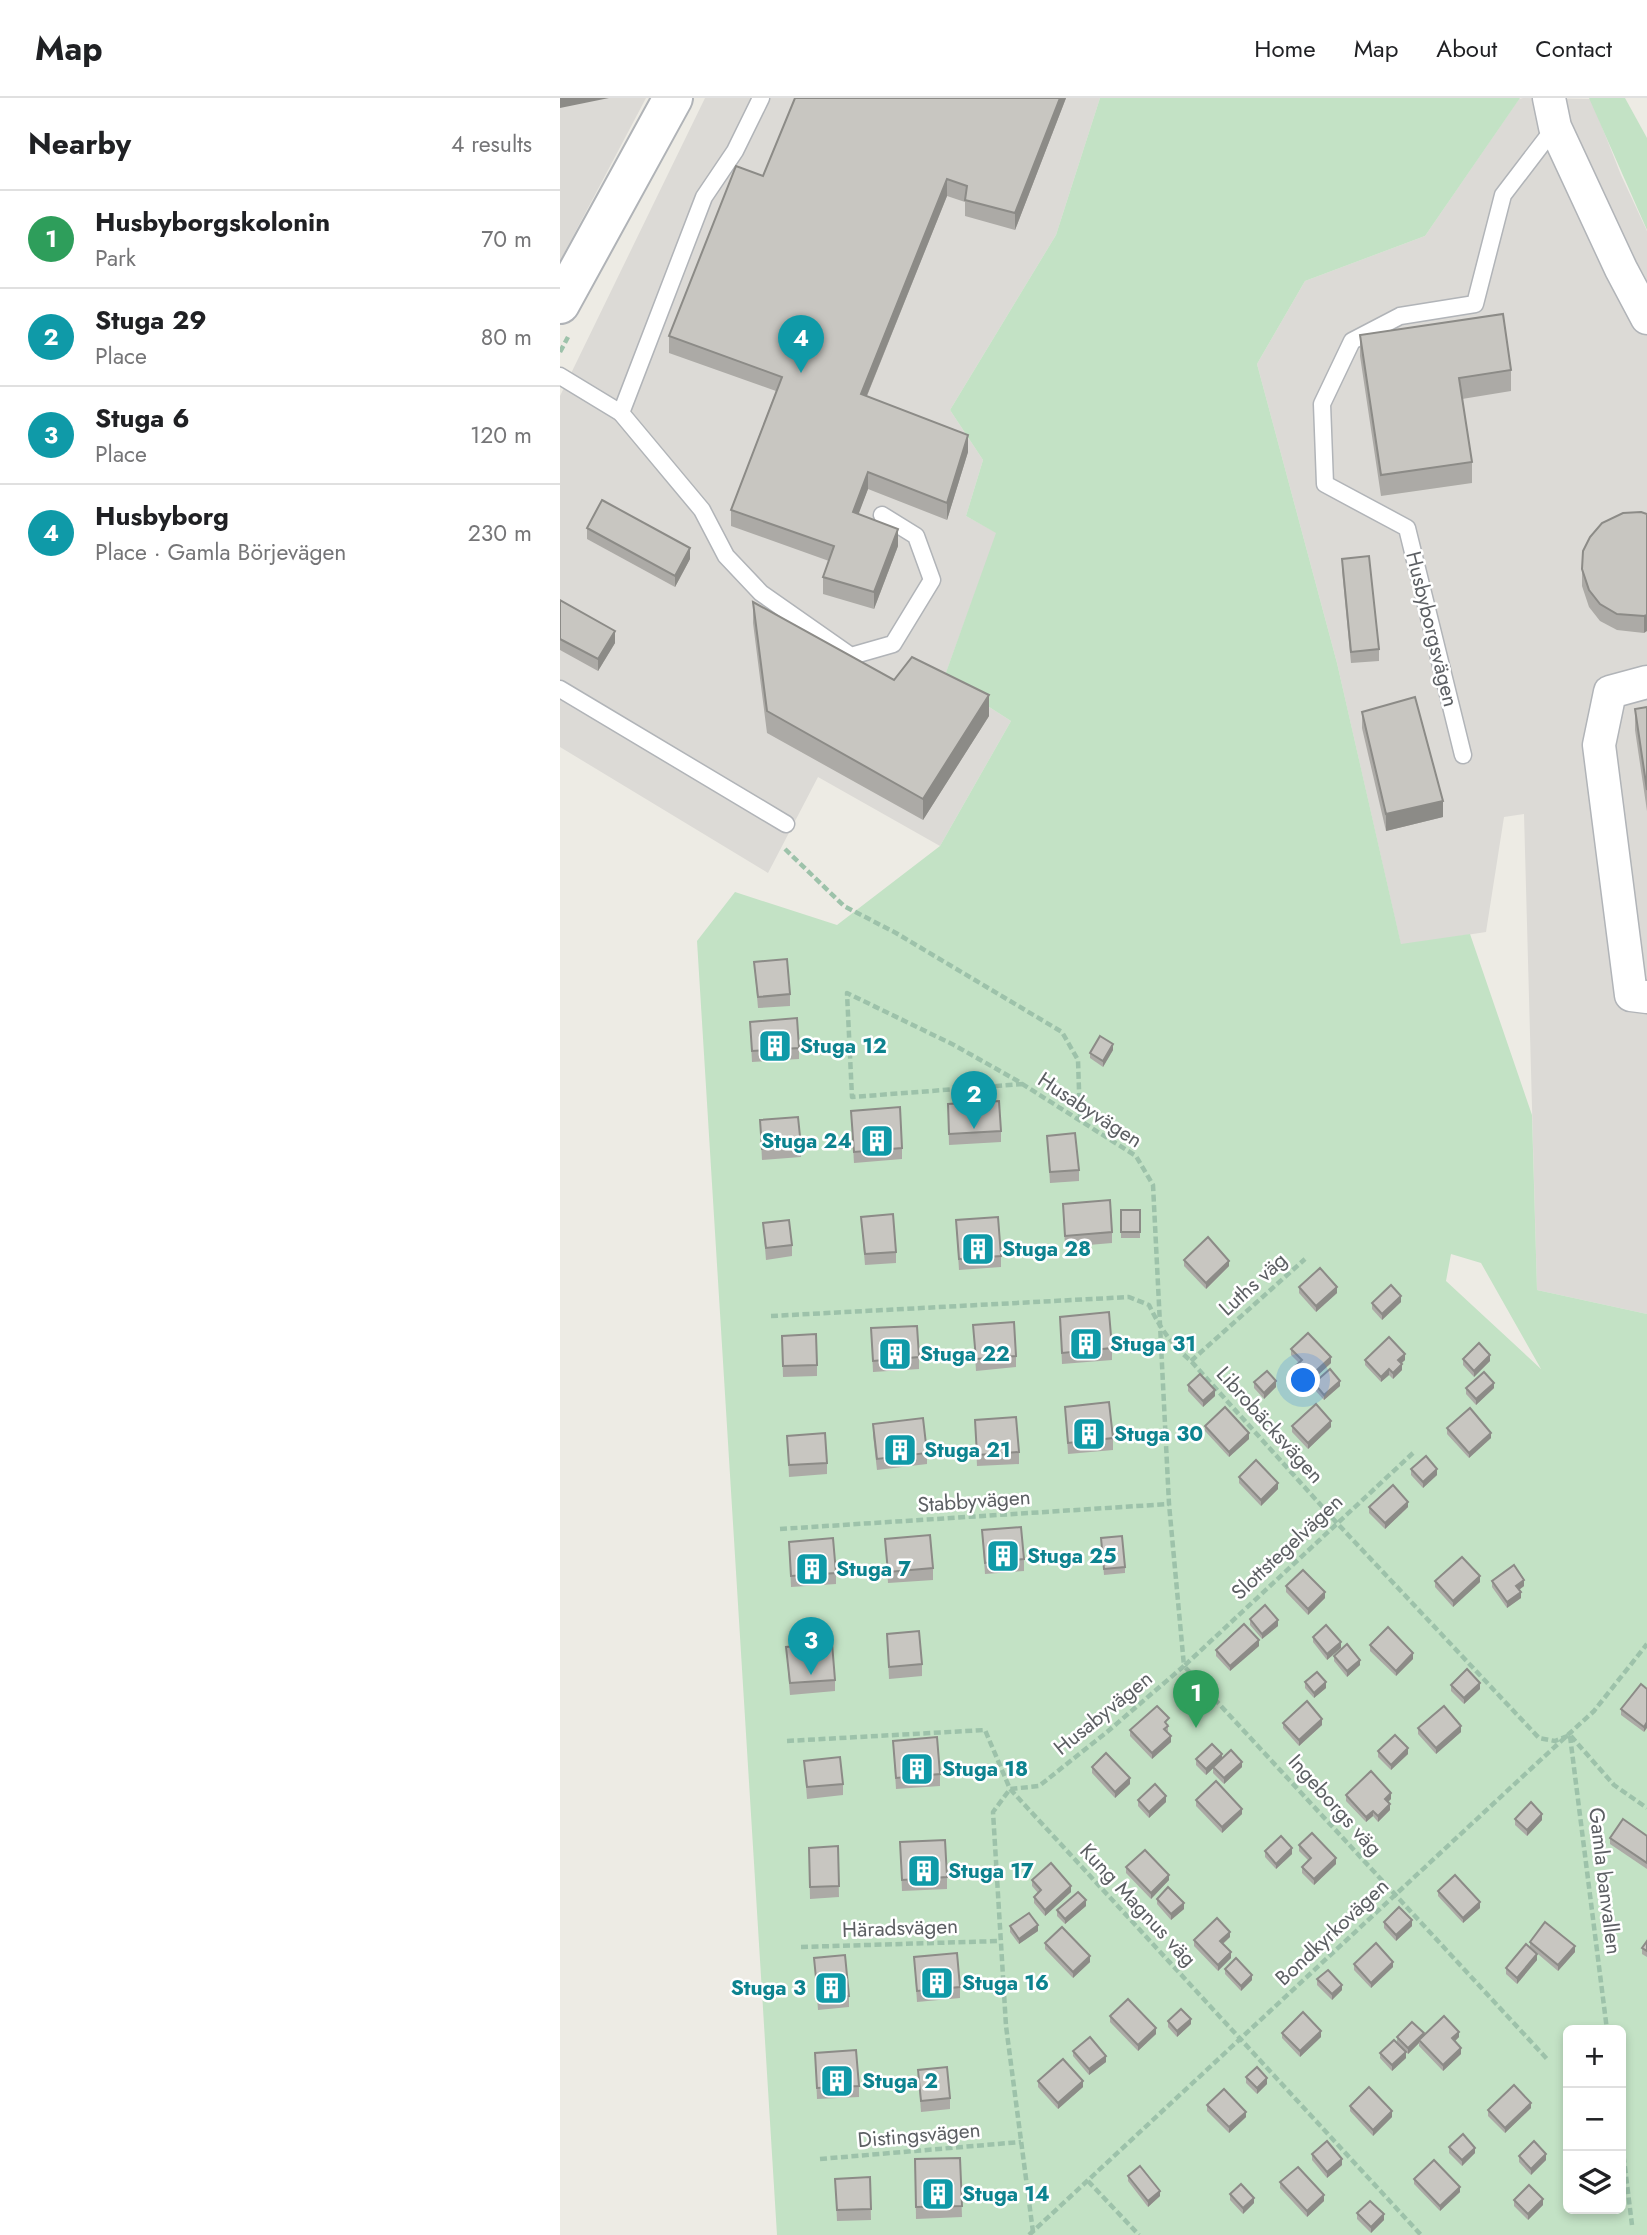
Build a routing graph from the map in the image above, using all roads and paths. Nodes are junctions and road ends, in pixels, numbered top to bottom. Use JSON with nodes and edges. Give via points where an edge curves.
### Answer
{"nodes":[{"id":1,"x":673,"y":98,"type":"edge"},
{"id":2,"x":761,"y":98,"type":"edge"},
{"id":3,"x":1552,"y":112,"type":"edge"},
{"id":4,"x":560,"y":304,"type":"edge"},
{"id":5,"x":1647,"y":318,"type":"edge"},
{"id":6,"x":560,"y":376,"type":"edge"},
{"id":7,"x":621,"y":413,"type":"junction"},
{"id":8,"x":882,"y":515,"type":"dead end"},
{"id":9,"x":1647,"y":682,"type":"edge"},
{"id":10,"x":560,"y":690,"type":"edge"},
{"id":11,"x":1464,"y":755,"type":"dead end"},
{"id":12,"x":786,"y":824,"type":"dead end"},
{"id":13,"x":777,"y":841,"type":"dead end"},
{"id":14,"x":1647,"y":997,"type":"edge"},
{"id":15,"x":1023,"y":1084,"type":"junction"},
{"id":16,"x":1080,"y":1120,"type":"junction"},
{"id":17,"x":1305,"y":1259,"type":"dead end"},
{"id":18,"x":771,"y":1316,"type":"dead end"},
{"id":19,"x":1159,"y":1326,"type":"junction"},
{"id":20,"x":1191,"y":1361,"type":"junction"},
{"id":21,"x":1413,"y":1453,"type":"dead end"},
{"id":22,"x":1169,"y":1504,"type":"junction"},
{"id":23,"x":1336,"y":1522,"type":"junction"},
{"id":24,"x":780,"y":1529,"type":"dead end"},
{"id":25,"x":1647,"y":1644,"type":"edge"},
{"id":26,"x":1184,"y":1666,"type":"junction"},
{"id":27,"x":1570,"y":1735,"type":"junction"},
{"id":28,"x":787,"y":1741,"type":"dead end"},
{"id":29,"x":1010,"y":1789,"type":"junction"},
{"id":30,"x":1647,"y":1808,"type":"edge"},
{"id":31,"x":1395,"y":1895,"type":"junction"},
{"id":32,"x":1000,"y":1941,"type":"junction"},
{"id":33,"x":801,"y":1947,"type":"dead end"},
{"id":34,"x":1607,"y":2025,"type":"edge"},
{"id":35,"x":1241,"y":2039,"type":"junction"},
{"id":36,"x":1547,"y":2059,"type":"dead end"},
{"id":37,"x":1021,"y":2142,"type":"junction"},
{"id":38,"x":1623,"y":2151,"type":"edge"},
{"id":39,"x":820,"y":2159,"type":"dead end"},
{"id":40,"x":1088,"y":2181,"type":"junction"},
{"id":41,"x":1632,"y":2225,"type":"dead end"},
{"id":42,"x":1031,"y":2233,"type":"edge"},
{"id":43,"x":1139,"y":2235,"type":"edge"},
{"id":44,"x":1421,"y":2235,"type":"edge"}],
"edges":[{"from":1,"to":4,"type":"street"},
{"from":2,"to":7,"type":"lane","via":[[735,151],[704,197]]},
{"from":3,"to":5,"type":"street","name":"Husbyborgsvägen"},
{"from":3,"to":11,"type":"lane","name":"Husbyborgsvägen","via":[[1503,195],[1475,304],[1399,316],[1352,341],[1322,404],[1325,484],[1407,528]]},
{"from":6,"to":7,"type":"lane"},
{"from":7,"to":8,"type":"lane","via":[[702,510],[726,556],[761,593],[851,656],[893,643],[932,580],[916,536]]},
{"from":9,"to":14,"type":"street","via":[[1610,692],[1599,745],[1631,995]]},
{"from":10,"to":12,"type":"lane"},
{"from":13,"to":16,"type":"path","via":[[844,906],[1062,1032],[1078,1060]]},
{"from":15,"to":15,"type":"path","name":"Husabyvägen","via":[[852,1097],[847,993],[954,1045]]},
{"from":15,"to":16,"type":"path","name":"Husabyvägen"},
{"from":16,"to":19,"type":"path","name":"Husabyvägen","via":[[1136,1156],[1153,1185]]},
{"from":17,"to":20,"type":"path","name":"Luths väg"},
{"from":18,"to":19,"type":"path","name":"Librobäcksvägen","via":[[1129,1297],[1149,1305]]},
{"from":19,"to":20,"type":"path","name":"Librobäcksvägen"},
{"from":19,"to":22,"type":"path","name":"Husabyvägen"},
{"from":20,"to":23,"type":"path","name":"Librobäcksvägen"},
{"from":21,"to":23,"type":"path","name":"Slottstegelvägen"},
{"from":22,"to":24,"type":"path","name":"Stabbyvägen"},
{"from":22,"to":26,"type":"path","name":"Husabyvägen"},
{"from":23,"to":26,"type":"path","name":"Slottstegelvägen"},
{"from":23,"to":27,"type":"path","name":"Librobäcksvägen","via":[[1539,1738],[1555,1741]]},
{"from":25,"to":27,"type":"path","name":"Bondkyrkovägen"},
{"from":26,"to":29,"type":"path","name":"Husabyvägen","via":[[1039,1786]]},
{"from":26,"to":31,"type":"path","name":"Ingeborgs väg"},
{"from":27,"to":30,"type":"path","via":[[1614,1785]]},
{"from":27,"to":31,"type":"path","name":"Bondkyrkovägen"},
{"from":27,"to":34,"type":"path","name":"Gamla banvallen"},
{"from":28,"to":29,"type":"path","name":"Kung Magnus väg","via":[[985,1730]]},
{"from":29,"to":32,"type":"path","via":[[993,1812]]},
{"from":29,"to":35,"type":"path","name":"Kung Magnus väg"},
{"from":31,"to":35,"type":"path","name":"Bondkyrkovägen"},
{"from":31,"to":36,"type":"path","name":"Ingeborgs väg"},
{"from":32,"to":33,"type":"path","name":"Häradsvägen"},
{"from":32,"to":37,"type":"path"},
{"from":35,"to":40,"type":"path","name":"Bondkyrkovägen"},
{"from":35,"to":44,"type":"path","name":"Kung Magnus väg"},
{"from":37,"to":39,"type":"path","name":"Distingsvägen"},
{"from":37,"to":42,"type":"path"},
{"from":38,"to":41,"type":"path"},
{"from":40,"to":42,"type":"path","name":"Bondkyrkovägen"},
{"from":40,"to":43,"type":"path"}]}
